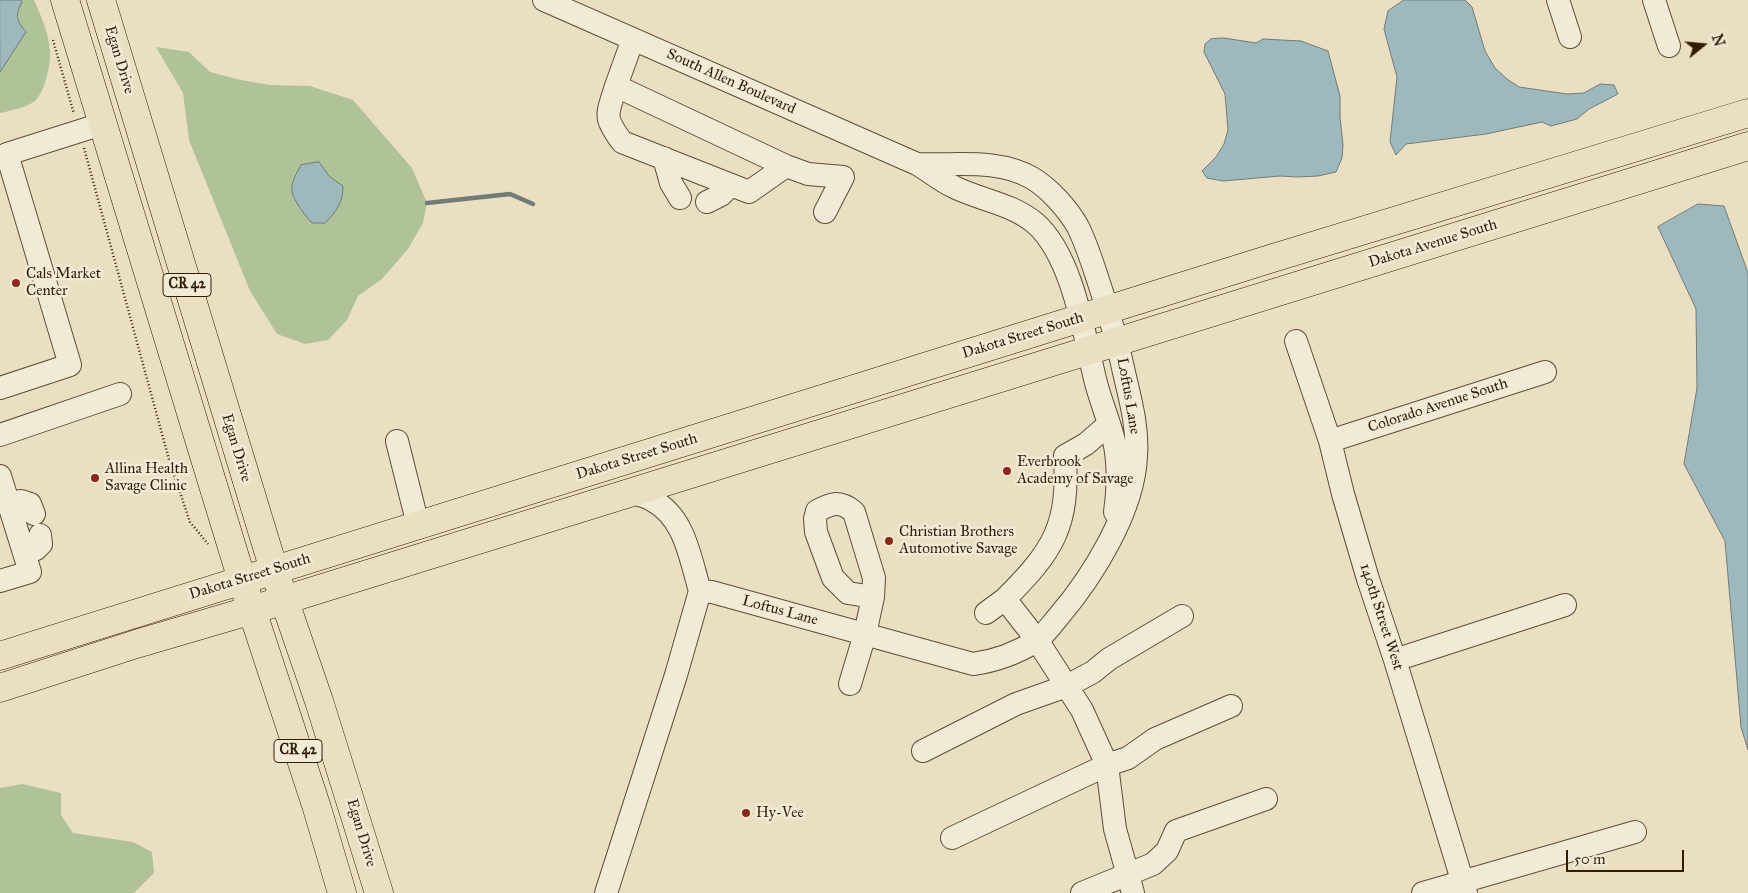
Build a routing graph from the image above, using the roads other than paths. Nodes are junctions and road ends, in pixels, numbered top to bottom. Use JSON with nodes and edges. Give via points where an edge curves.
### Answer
{"nodes":[{"id":1,"x":64,"y":0,"type":"edge"},
{"id":2,"x":101,"y":0,"type":"edge"},
{"id":3,"x":544,"y":0,"type":"edge"},
{"id":4,"x":1558,"y":0,"type":"edge"},
{"id":5,"x":1654,"y":0,"type":"edge"},
{"id":6,"x":1570,"y":37,"type":"dead end"},
{"id":7,"x":633,"y":39,"type":"junction"},
{"id":8,"x":1669,"y":46,"type":"dead end"},
{"id":9,"x":616,"y":86,"type":"junction"},
{"id":10,"x":1748,"y":113,"type":"edge"},
{"id":11,"x":91,"y":127,"type":"junction"},
{"id":12,"x":1748,"y":146,"type":"edge"},
{"id":13,"x":664,"y":158,"type":"junction"},
{"id":14,"x":917,"y":164,"type":"junction"},
{"id":15,"x":786,"y":166,"type":"junction"},
{"id":16,"x":731,"y":185,"type":"junction"},
{"id":17,"x":680,"y":198,"type":"dead end"},
{"id":18,"x":707,"y":202,"type":"dead end"},
{"id":19,"x":825,"y":212,"type":"dead end"},
{"id":20,"x":1108,"y":310,"type":"junction"},
{"id":21,"x":1080,"y":318,"type":"junction"},
{"id":22,"x":1296,"y":341,"type":"dead end"},
{"id":23,"x":1118,"y":342,"type":"junction"},
{"id":24,"x":1089,"y":350,"type":"junction"},
{"id":25,"x":1546,"y":372,"type":"dead end"},
{"id":26,"x":0,"y":388,"type":"edge"},
{"id":27,"x":120,"y":394,"type":"dead end"},
{"id":28,"x":1109,"y":424,"type":"junction"},
{"id":29,"x":0,"y":435,"type":"edge"},
{"id":30,"x":397,"y":441,"type":"dead end"},
{"id":31,"x":1330,"y":441,"type":"junction"},
{"id":32,"x":0,"y":476,"type":"edge"},
{"id":33,"x":630,"y":492,"type":"junction"},
{"id":34,"x":9,"y":504,"type":"junction"},
{"id":35,"x":34,"y":514,"type":"dead end"},
{"id":36,"x":418,"y":525,"type":"junction"},
{"id":37,"x":1115,"y":527,"type":"junction"},
{"id":38,"x":40,"y":535,"type":"dead end"},
{"id":39,"x":25,"y":554,"type":"junction"},
{"id":40,"x":274,"y":570,"type":"junction"},
{"id":41,"x":242,"y":580,"type":"junction"},
{"id":42,"x":0,"y":581,"type":"edge"},
{"id":43,"x":700,"y":591,"type":"junction"},
{"id":44,"x":873,"y":597,"type":"dead end"},
{"id":45,"x":283,"y":600,"type":"junction"},
{"id":46,"x":1005,"y":600,"type":"junction"},
{"id":47,"x":1566,"y":605,"type":"dead end"},
{"id":48,"x":252,"y":610,"type":"junction"},
{"id":49,"x":986,"y":613,"type":"dead end"},
{"id":50,"x":1182,"y":616,"type":"dead end"},
{"id":51,"x":865,"y":634,"type":"junction"},
{"id":52,"x":1037,"y":640,"type":"junction"},
{"id":53,"x":0,"y":656,"type":"edge"},
{"id":54,"x":1395,"y":660,"type":"junction"},
{"id":55,"x":850,"y":684,"type":"dead end"},
{"id":56,"x":1066,"y":686,"type":"junction"},
{"id":57,"x":0,"y":688,"type":"edge"},
{"id":58,"x":1231,"y":706,"type":"dead end"},
{"id":59,"x":923,"y":751,"type":"dead end"},
{"id":60,"x":1107,"y":765,"type":"junction"},
{"id":61,"x":1266,"y":799,"type":"dead end"},
{"id":62,"x":1635,"y":832,"type":"dead end"},
{"id":63,"x":952,"y":838,"type":"dead end"},
{"id":64,"x":1130,"y":883,"type":"edge"},
{"id":65,"x":1464,"y":887,"type":"edge"},
{"id":66,"x":342,"y":893,"type":"edge"},
{"id":67,"x":379,"y":893,"type":"edge"},
{"id":68,"x":606,"y":893,"type":"edge"},
{"id":69,"x":1082,"y":893,"type":"edge"},
{"id":70,"x":1423,"y":893,"type":"edge"}],
"edges":[{"from":1,"to":11,"type":"main road","number":"CR 42"},
{"from":2,"to":40,"type":"main road","name":"Egan Drive","number":"CR 42"},
{"from":3,"to":7,"type":"street","name":"South Allen Boulevard"},
{"from":4,"to":6,"type":"street"},
{"from":5,"to":8,"type":"street"},
{"from":7,"to":9,"type":"street"},
{"from":7,"to":14,"type":"street","name":"South Allen Boulevard"},
{"from":9,"to":13,"type":"street","via":[[608,113],[609,124],[622,142]]},
{"from":9,"to":15,"type":"street"},
{"from":10,"to":20,"type":"main road","name":"Dakota Street South"},
{"from":11,"to":26,"type":"street","via":[[6,154],[70,365]]},
{"from":11,"to":41,"type":"main road","number":"CR 42"},
{"from":12,"to":23,"type":"main road","name":"Dakota Avenue South"},
{"from":13,"to":16,"type":"street"},
{"from":13,"to":17,"type":"street","via":[[671,183]]},
{"from":14,"to":20,"type":"street","name":"South Allen Boulevard","via":[[983,164],[1013,169],[1033,178],[1077,226]]},
{"from":14,"to":21,"type":"street","name":"South Allen Boulevard","via":[[952,186],[1022,213],[1049,237],[1065,268]]},
{"from":15,"to":16,"type":"street","via":[[748,192]]},
{"from":15,"to":19,"type":"street","via":[[808,174],[843,177]]},
{"from":16,"to":18,"type":"street"},
{"from":20,"to":21,"type":"main road","name":"Dakota Street South"},
{"from":20,"to":23,"type":"street","name":"South Allen Boulevard"},
{"from":21,"to":24,"type":"street","name":"South Allen Boulevard"},
{"from":21,"to":36,"type":"main road","name":"Dakota Street South"},
{"from":22,"to":31,"type":"street","name":"140th Street West"},
{"from":23,"to":24,"type":"main road","name":"Dakota Street South"},
{"from":23,"to":37,"type":"street","name":"Loftus Lane","via":[[1135,424],[1136,456],[1132,485]]},
{"from":24,"to":28,"type":"street","name":"Loftus Lane"},
{"from":24,"to":33,"type":"main road","name":"Dakota Street South"},
{"from":25,"to":31,"type":"street","name":"Colorado Avenue South"},
{"from":27,"to":29,"type":"street"},
{"from":28,"to":37,"type":"street","name":"Loftus Lane","via":[[1114,443]]},
{"from":28,"to":46,"type":"street","via":[[1086,444],[1065,456],[1062,517],[1051,546]]},
{"from":30,"to":36,"type":"street"},
{"from":31,"to":54,"type":"street","name":"140th Street West","via":[[1351,522]]},
{"from":32,"to":34,"type":"street"},
{"from":33,"to":43,"type":"street","via":[[651,499],[672,514],[680,528]]},
{"from":33,"to":45,"type":"main road","name":"Dakota Street South"},
{"from":34,"to":35,"type":"street","via":[[21,501],[30,504]]},
{"from":34,"to":39,"type":"street"},
{"from":36,"to":40,"type":"main road","name":"Dakota Street South"},
{"from":37,"to":52,"type":"street","name":"Loftus Lane","via":[[1086,582]]},
{"from":38,"to":39,"type":"street","via":[[41,544]]},
{"from":39,"to":42,"type":"street","via":[[30,572]]},
{"from":40,"to":41,"type":"main road","name":"Dakota Street South"},
{"from":40,"to":45,"type":"main road","name":"Egan Drive","number":"CR 42"},
{"from":41,"to":48,"type":"main road","number":"CR 42"},
{"from":41,"to":53,"type":"main road","name":"Dakota Street South"},
{"from":43,"to":51,"type":"street","name":"Loftus Lane"},
{"from":43,"to":68,"type":"street"},
{"from":44,"to":51,"type":"street"},
{"from":45,"to":48,"type":"main road","name":"Dakota Street South"},
{"from":45,"to":67,"type":"main road","name":"Egan Drive","number":"CR 42","via":[[319,701]]},
{"from":46,"to":49,"type":"street"},
{"from":46,"to":52,"type":"street"},
{"from":47,"to":54,"type":"street"},
{"from":48,"to":57,"type":"main road","name":"Dakota Street South"},
{"from":48,"to":66,"type":"main road","number":"CR 42"},
{"from":50,"to":56,"type":"street"},
{"from":51,"to":52,"type":"street","name":"Loftus Lane","via":[[973,664],[1000,659]]},
{"from":51,"to":55,"type":"street"},
{"from":52,"to":56,"type":"street"},
{"from":54,"to":65,"type":"street","name":"140th Street West"},
{"from":56,"to":59,"type":"street","via":[[1016,704]]},
{"from":56,"to":60,"type":"street","via":[[1082,710]]},
{"from":58,"to":60,"type":"street","via":[[1154,739],[1128,758]]},
{"from":60,"to":63,"type":"street"},
{"from":60,"to":64,"type":"street","via":[[1115,829]]},
{"from":61,"to":64,"type":"street","via":[[1176,831],[1167,851]]},
{"from":62,"to":65,"type":"street"},
{"from":64,"to":69,"type":"street"},
{"from":65,"to":70,"type":"street"}]}
